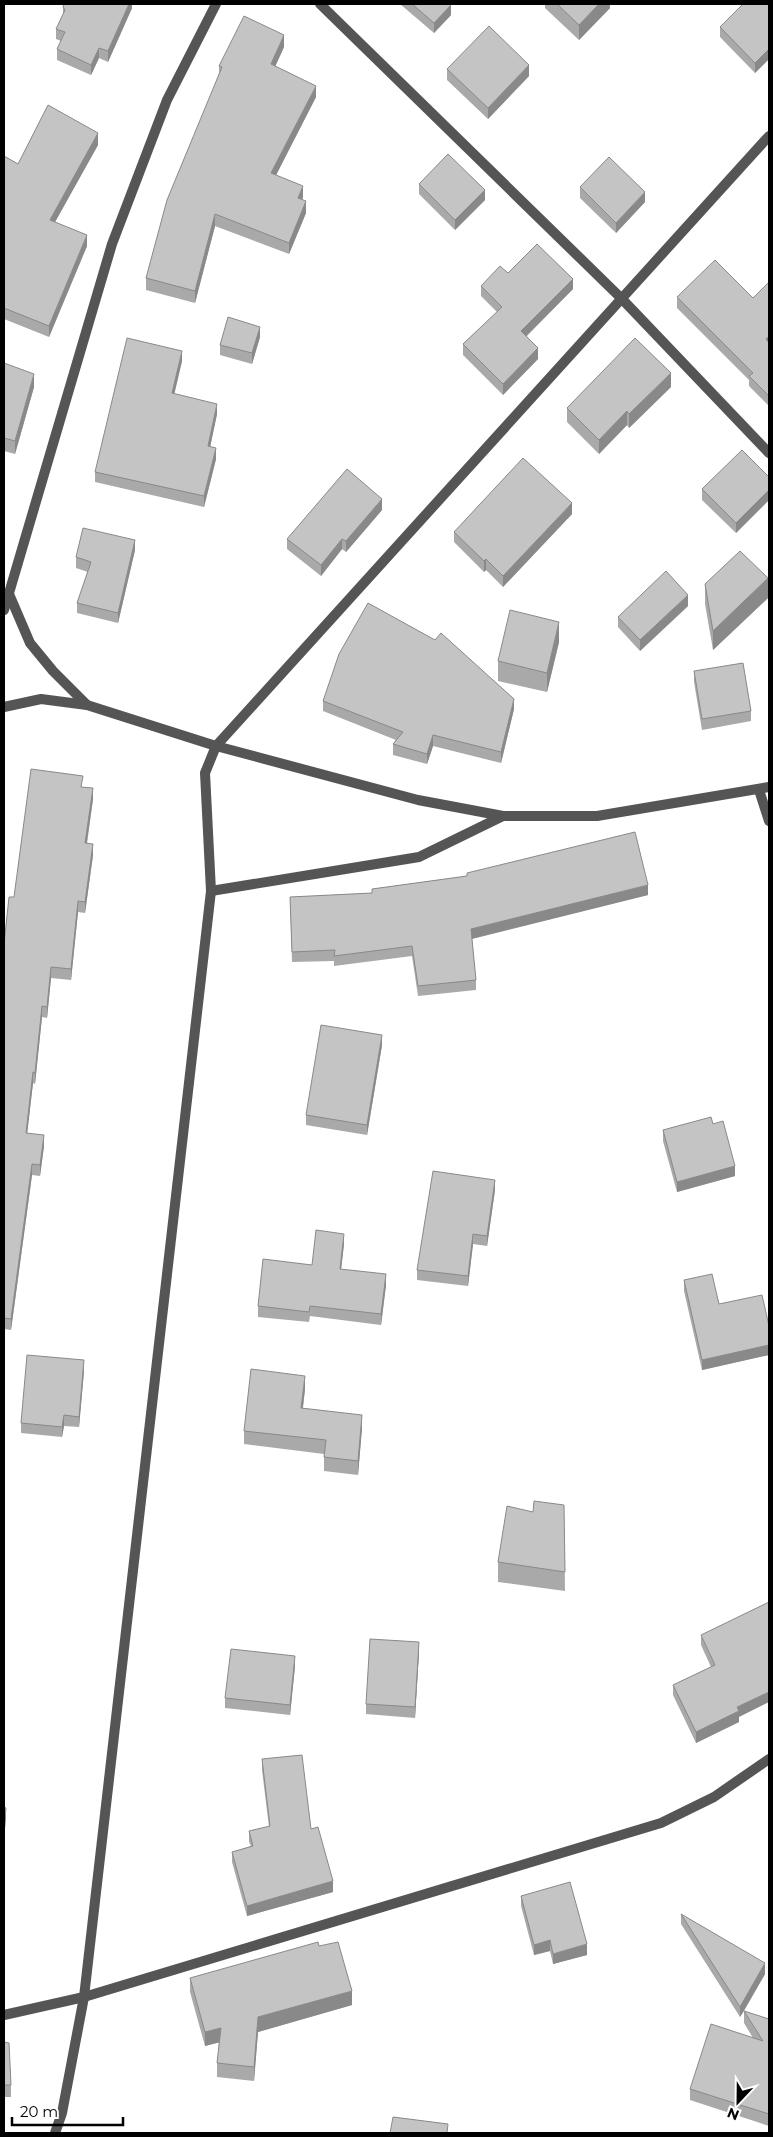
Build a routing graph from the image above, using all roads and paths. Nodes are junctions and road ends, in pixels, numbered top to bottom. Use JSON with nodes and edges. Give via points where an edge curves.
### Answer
{"nodes":[{"id":1,"x":216,"y":4,"type":"edge"},
{"id":2,"x":320,"y":4,"type":"edge"},
{"id":3,"x":769,"y":136,"type":"edge"},
{"id":4,"x":622,"y":299,"type":"junction"},
{"id":5,"x":769,"y":453,"type":"edge"},
{"id":6,"x":8,"y":594,"type":"junction"},
{"id":7,"x":4,"y":610,"type":"edge"},
{"id":8,"x":88,"y":704,"type":"junction"},
{"id":9,"x":4,"y":707,"type":"edge"},
{"id":10,"x":216,"y":746,"type":"junction"},
{"id":11,"x":764,"y":789,"type":"edge"},
{"id":12,"x":503,"y":816,"type":"junction"},
{"id":13,"x":769,"y":821,"type":"edge"},
{"id":14,"x":211,"y":891,"type":"junction"},
{"id":15,"x":769,"y":1758,"type":"edge"},
{"id":16,"x":84,"y":1997,"type":"junction"},
{"id":17,"x":4,"y":2015,"type":"edge"},
{"id":18,"x":55,"y":2133,"type":"edge"}],
"edges":[{"from":1,"to":6,"type":"street","via":[[167,100],[112,244]]},
{"from":2,"to":4,"type":"street"},
{"from":3,"to":4,"type":"street"},
{"from":4,"to":5,"type":"street"},
{"from":4,"to":10,"type":"street"},
{"from":6,"to":7,"type":"street"},
{"from":6,"to":8,"type":"street","via":[[30,643],[53,671]]},
{"from":8,"to":9,"type":"street","via":[[41,699]]},
{"from":8,"to":10,"type":"street"},
{"from":10,"to":12,"type":"street","via":[[418,800]]},
{"from":10,"to":14,"type":"street","via":[[205,773]]},
{"from":11,"to":12,"type":"street","via":[[597,816]]},
{"from":11,"to":13,"type":"street"},
{"from":12,"to":14,"type":"street","via":[[420,857]]},
{"from":14,"to":16,"type":"street"},
{"from":15,"to":16,"type":"street","via":[[714,1797],[661,1823]]},
{"from":16,"to":17,"type":"street"},
{"from":16,"to":18,"type":"street","via":[[62,2113]]}]}
